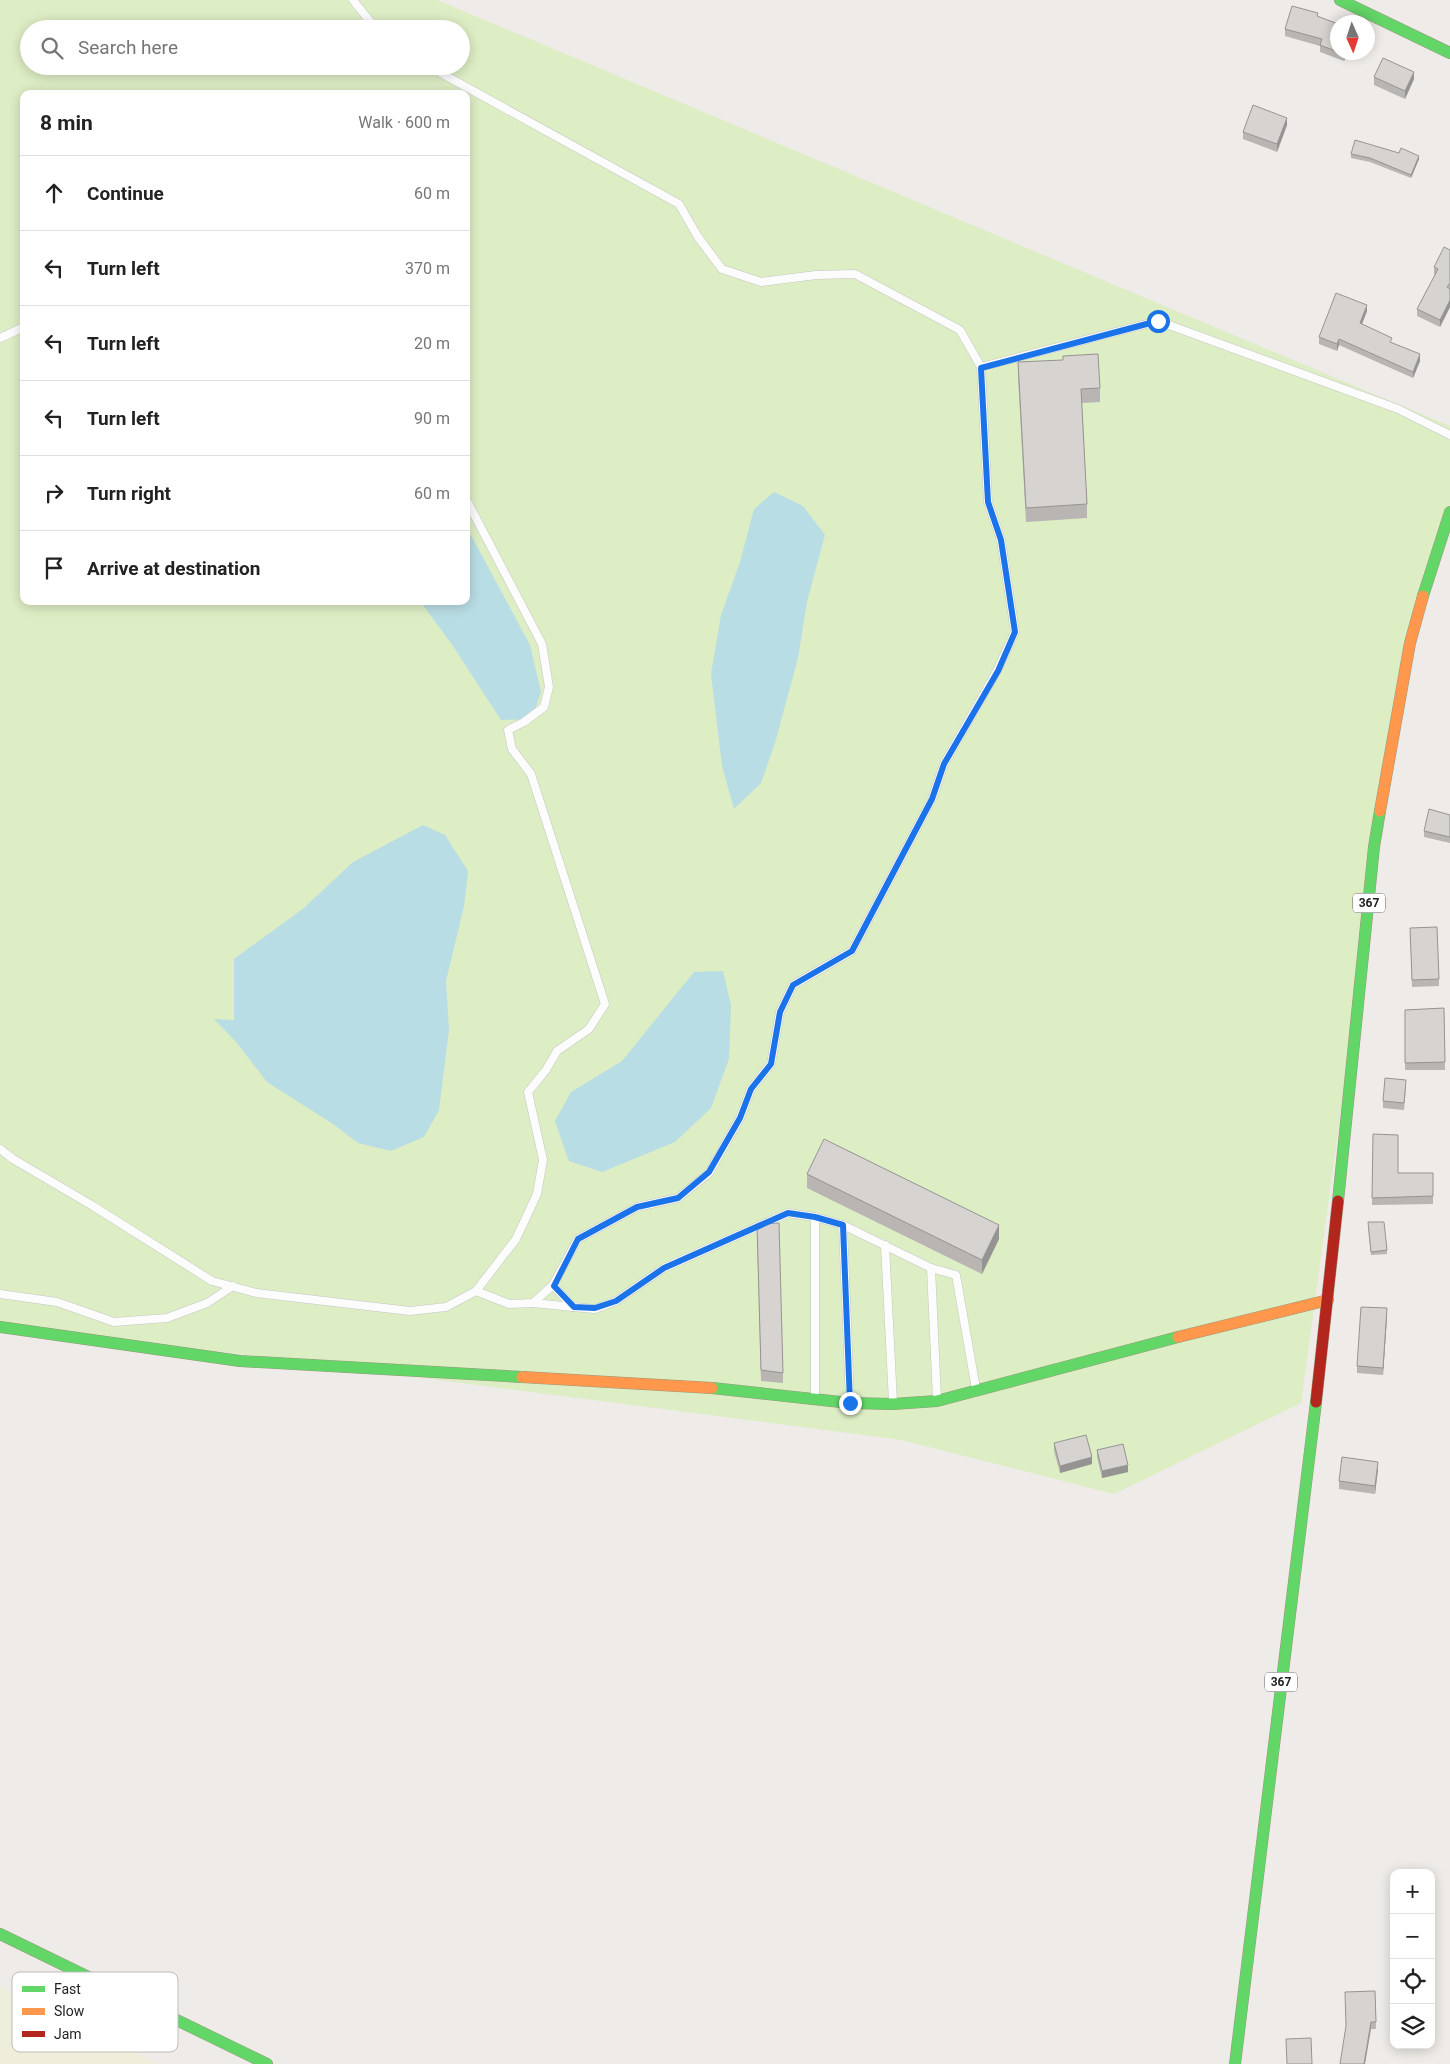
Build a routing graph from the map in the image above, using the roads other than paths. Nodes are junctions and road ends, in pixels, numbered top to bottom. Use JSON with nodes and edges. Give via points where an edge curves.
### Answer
{"nodes":[{"id":1,"x":353,"y":0,"type":"edge"},
{"id":2,"x":1340,"y":0,"type":"edge"},
{"id":3,"x":369,"y":20,"type":"edge"},
{"id":4,"x":1450,"y":53,"type":"edge"},
{"id":5,"x":444,"y":75,"type":"edge"},
{"id":6,"x":20,"y":329,"type":"edge"},
{"id":7,"x":0,"y":338,"type":"edge"},
{"id":8,"x":981,"y":368,"type":"junction"},
{"id":9,"x":1450,"y":435,"type":"edge"},
{"id":10,"x":470,"y":508,"type":"edge"},
{"id":11,"x":1450,"y":512,"type":"edge"},
{"id":12,"x":0,"y":1149,"type":"edge"},
{"id":13,"x":815,"y":1217,"type":"junction"},
{"id":14,"x":843,"y":1225,"type":"junction"},
{"id":15,"x":885,"y":1245,"type":"junction"},
{"id":16,"x":931,"y":1268,"type":"junction"},
{"id":17,"x":233,"y":1286,"type":"junction"},
{"id":18,"x":554,"y":1286,"type":"junction"},
{"id":19,"x":476,"y":1291,"type":"junction"},
{"id":20,"x":0,"y":1294,"type":"edge"},
{"id":21,"x":1328,"y":1300,"type":"junction"},
{"id":22,"x":533,"y":1303,"type":"junction"},
{"id":23,"x":574,"y":1307,"type":"junction"},
{"id":24,"x":0,"y":1327,"type":"edge"},
{"id":25,"x":976,"y":1390,"type":"junction"},
{"id":26,"x":815,"y":1399,"type":"junction"},
{"id":27,"x":937,"y":1401,"type":"junction"},
{"id":28,"x":850,"y":1403,"type":"junction"},
{"id":29,"x":894,"y":1404,"type":"junction"},
{"id":30,"x":0,"y":1934,"type":"edge"},
{"id":31,"x":78,"y":1972,"type":"edge"},
{"id":32,"x":178,"y":2021,"type":"edge"},
{"id":33,"x":266,"y":2064,"type":"edge"},
{"id":34,"x":1236,"y":2064,"type":"edge"}],
"edges":[{"from":1,"to":3,"type":"lane"},
{"from":2,"to":4,"type":"street"},
{"from":5,"to":8,"type":"lane","via":[[679,204],[722,269],[761,282],[855,274],[960,330]]},
{"from":6,"to":7,"type":"lane"},
{"from":8,"to":9,"type":"lane","via":[[1158,321],[1398,409]]},
{"from":8,"to":18,"type":"lane","via":[[988,502],[1001,540],[1015,632],[998,671],[944,764],[932,799],[852,951],[793,985],[780,1012],[771,1064],[751,1089],[740,1118],[709,1172],[678,1198],[637,1207],[578,1239]]},
{"from":10,"to":19,"type":"lane","via":[[542,644],[549,687],[544,707],[508,730],[512,749],[531,774],[605,1004],[589,1029],[557,1051],[528,1092],[543,1160],[537,1194],[516,1239]]},
{"from":11,"to":21,"type":"street","number":"367","via":[[1410,643],[1374,847]]},
{"from":12,"to":17,"type":"lane","via":[[212,1281]]},
{"from":13,"to":14,"type":"lane"},
{"from":13,"to":23,"type":"lane","via":[[788,1213],[664,1268],[616,1301],[595,1308]]},
{"from":13,"to":26,"type":"lane"},
{"from":14,"to":15,"type":"lane"},
{"from":14,"to":28,"type":"lane"},
{"from":15,"to":16,"type":"lane"},
{"from":15,"to":29,"type":"lane"},
{"from":16,"to":25,"type":"lane","via":[[956,1275]]},
{"from":16,"to":27,"type":"lane"},
{"from":17,"to":19,"type":"lane","via":[[256,1293],[410,1311],[446,1308]]},
{"from":17,"to":20,"type":"lane","via":[[207,1303],[167,1318],[114,1322],[57,1302]]},
{"from":18,"to":22,"type":"lane"},
{"from":18,"to":23,"type":"lane"},
{"from":19,"to":22,"type":"lane","via":[[509,1304]]},
{"from":21,"to":25,"type":"street","via":[[1247,1318]]},
{"from":21,"to":34,"type":"street","number":"367"},
{"from":22,"to":23,"type":"lane"},
{"from":24,"to":26,"type":"street","via":[[240,1361],[701,1387]]},
{"from":25,"to":27,"type":"street"},
{"from":26,"to":28,"type":"street"},
{"from":27,"to":29,"type":"street"},
{"from":28,"to":29,"type":"street"},
{"from":30,"to":31,"type":"street"},
{"from":32,"to":33,"type":"street"}]}
